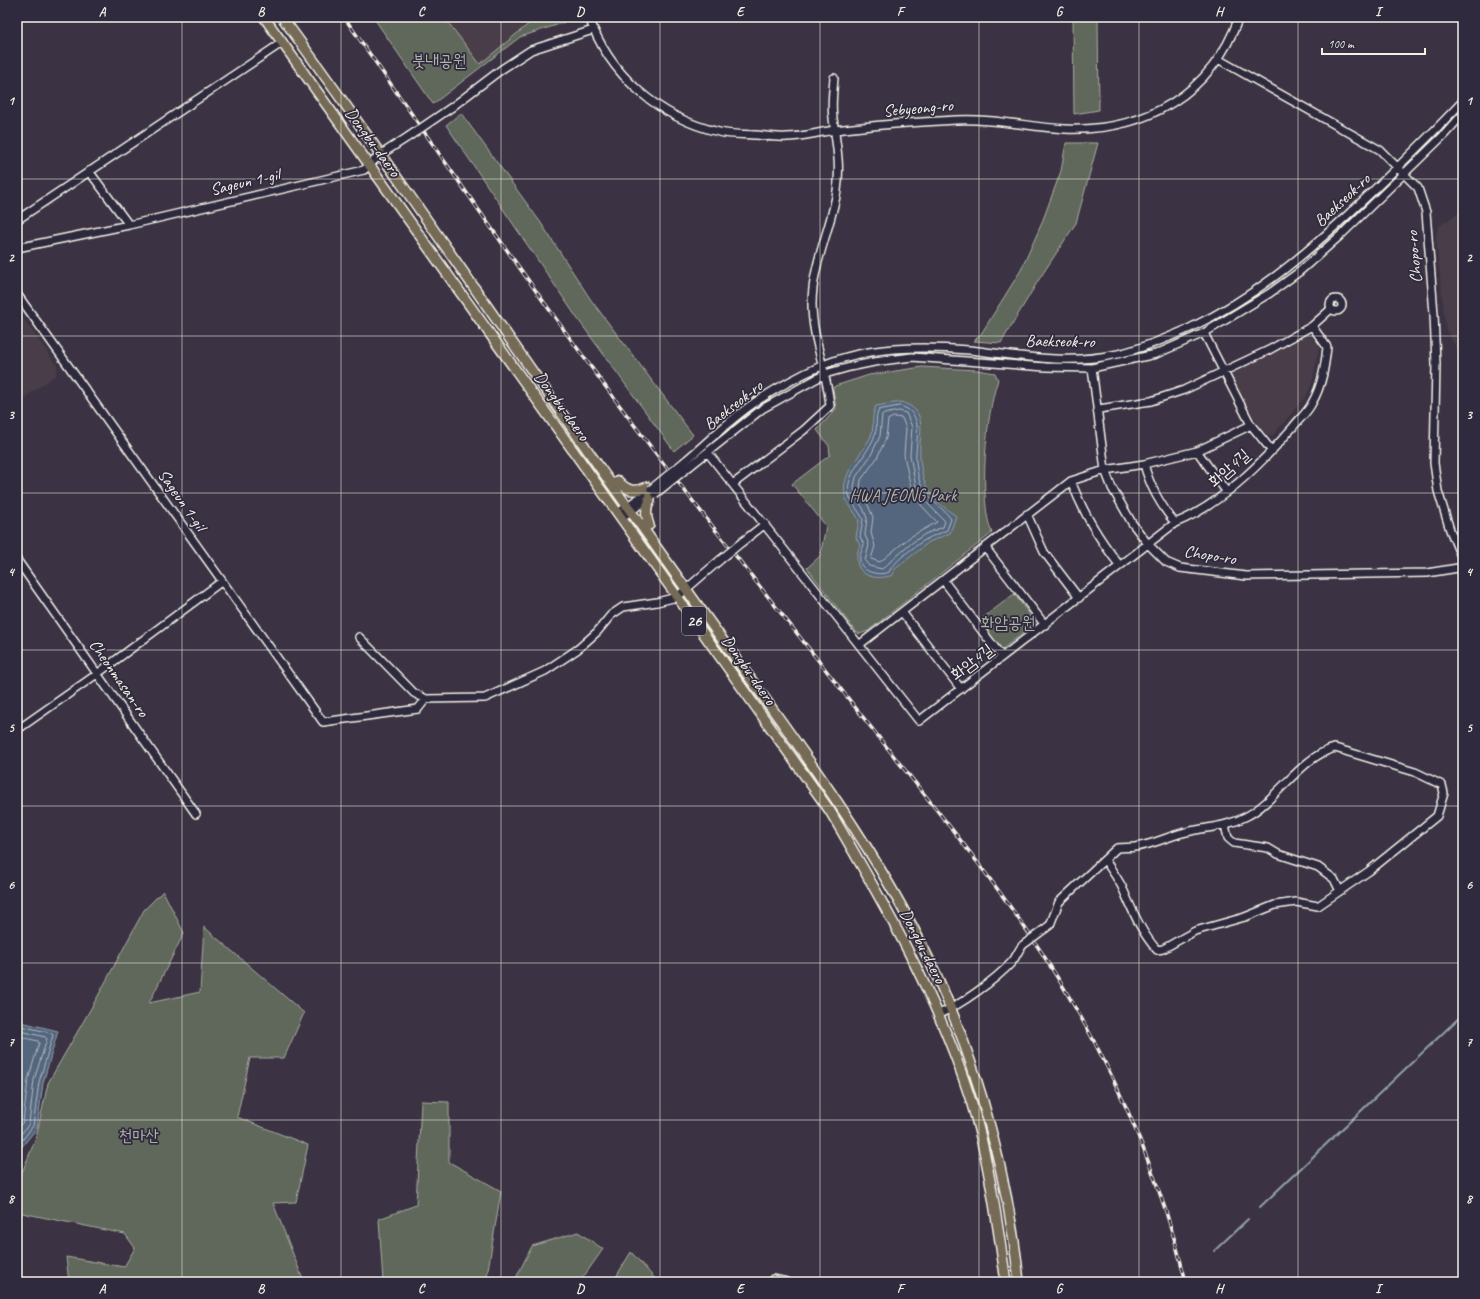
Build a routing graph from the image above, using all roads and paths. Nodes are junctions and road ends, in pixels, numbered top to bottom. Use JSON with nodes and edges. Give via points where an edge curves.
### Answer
{"nodes":[{"id":1,"x":264,"y":17,"type":"edge"},
{"id":2,"x":282,"y":17,"type":"edge"},
{"id":3,"x":589,"y":17,"type":"edge"},
{"id":4,"x":1239,"y":17,"type":"edge"},
{"id":5,"x":593,"y":30,"type":"junction"},
{"id":6,"x":283,"y":42,"type":"junction"},
{"id":7,"x":1218,"y":59,"type":"junction"},
{"id":8,"x":834,"y":78,"type":"dead end"},
{"id":9,"x":1463,"y":100,"type":"edge"},
{"id":10,"x":1463,"y":114,"type":"edge"},
{"id":11,"x":835,"y":130,"type":"junction"},
{"id":12,"x":380,"y":155,"type":"junction"},
{"id":13,"x":370,"y":166,"type":"junction"},
{"id":14,"x":1401,"y":170,"type":"junction"},
{"id":15,"x":90,"y":171,"type":"junction"},
{"id":16,"x":17,"y":220,"type":"edge"},
{"id":17,"x":129,"y":225,"type":"junction"},
{"id":18,"x":17,"y":248,"type":"edge"},
{"id":19,"x":17,"y":294,"type":"edge"},
{"id":20,"x":1331,"y":309,"type":"dead end"},
{"id":21,"x":1312,"y":326,"type":"junction"},
{"id":22,"x":1204,"y":333,"type":"junction"},
{"id":23,"x":823,"y":365,"type":"junction"},
{"id":24,"x":1092,"y":368,"type":"junction"},
{"id":25,"x":1223,"y":372,"type":"junction"},
{"id":26,"x":825,"y":374,"type":"junction"},
{"id":27,"x":1099,"y":409,"type":"junction"},
{"id":28,"x":1251,"y":425,"type":"junction"},
{"id":29,"x":1197,"y":451,"type":"junction"},
{"id":30,"x":1272,"y":451,"type":"junction"},
{"id":31,"x":708,"y":453,"type":"junction"},
{"id":32,"x":688,"y":464,"type":"junction"},
{"id":33,"x":1144,"y":464,"type":"junction"},
{"id":34,"x":1106,"y":470,"type":"junction"},
{"id":35,"x":1071,"y":481,"type":"junction"},
{"id":36,"x":733,"y":484,"type":"junction"},
{"id":37,"x":612,"y":485,"type":"junction"},
{"id":38,"x":1226,"y":491,"type":"junction"},
{"id":39,"x":651,"y":493,"type":"junction"},
{"id":40,"x":629,"y":509,"type":"junction"},
{"id":41,"x":1027,"y":514,"type":"junction"},
{"id":42,"x":620,"y":515,"type":"junction"},
{"id":43,"x":1175,"y":523,"type":"junction"},
{"id":44,"x":765,"y":524,"type":"junction"},
{"id":45,"x":644,"y":528,"type":"junction"},
{"id":46,"x":1148,"y":544,"type":"junction"},
{"id":47,"x":985,"y":547,"type":"junction"},
{"id":48,"x":17,"y":560,"type":"edge"},
{"id":49,"x":1463,"y":561,"type":"edge"},
{"id":50,"x":1120,"y":566,"type":"junction"},
{"id":51,"x":1463,"y":570,"type":"edge"},
{"id":52,"x":943,"y":580,"type":"junction"},
{"id":53,"x":221,"y":582,"type":"junction"},
{"id":54,"x":687,"y":590,"type":"junction"},
{"id":55,"x":677,"y":596,"type":"junction"},
{"id":56,"x":1079,"y":598,"type":"junction"},
{"id":57,"x":902,"y":612,"type":"junction"},
{"id":58,"x":1045,"y":624,"type":"junction"},
{"id":59,"x":360,"y":637,"type":"dead end"},
{"id":60,"x":859,"y":645,"type":"junction"},
{"id":61,"x":1002,"y":657,"type":"junction"},
{"id":62,"x":97,"y":674,"type":"junction"},
{"id":63,"x":961,"y":689,"type":"junction"},
{"id":64,"x":426,"y":699,"type":"junction"},
{"id":65,"x":17,"y":730,"type":"edge"},
{"id":66,"x":196,"y":814,"type":"dead end"},
{"id":67,"x":1225,"y":825,"type":"junction"},
{"id":68,"x":1105,"y":860,"type":"junction"},
{"id":69,"x":1340,"y":891,"type":"junction"},
{"id":70,"x":950,"y":1010,"type":"junction"},
{"id":71,"x":939,"y":1014,"type":"junction"},
{"id":72,"x":773,"y":1281,"type":"edge"},
{"id":73,"x":786,"y":1282,"type":"edge"},
{"id":74,"x":1006,"y":1282,"type":"edge"},
{"id":75,"x":1019,"y":1282,"type":"edge"}],
"edges":[{"from":1,"to":6,"type":"main road","name":"Dongbu-daero","number":"26"},
{"from":2,"to":12,"type":"main road","name":"Dongbu-daero","number":"26"},
{"from":3,"to":5,"type":"street","name":"Sebyeong-ro"},
{"from":4,"to":7,"type":"street","name":"Sebyeong-ro","via":[[1233,34]]},
{"from":5,"to":11,"type":"street","name":"Sebyeong-ro","via":[[604,50],[630,84],[676,117],[720,133],[786,137]]},
{"from":5,"to":12,"type":"street","name":"Sageun 1-gil","bridge":true,"via":[[532,50]]},
{"from":6,"to":13,"type":"main road","name":"Dongbu-daero","number":"26"},
{"from":6,"to":15,"type":"street"},
{"from":7,"to":11,"type":"street","name":"Sebyeong-ro","via":[[1202,80],[1171,104],[1149,116],[1103,127],[1063,129],[999,121],[958,120]]},
{"from":7,"to":14,"type":"street","name":"Chopo-ro","via":[[1380,150]]},
{"from":8,"to":11,"type":"street"},
{"from":9,"to":14,"type":"street","name":"Baekseok-ro"},
{"from":10,"to":14,"type":"street","name":"Baekseok-ro","via":[[1445,134]]},
{"from":11,"to":23,"type":"street","via":[[839,156],[837,191],[815,279],[812,302],[813,326]]},
{"from":12,"to":13,"type":"street","name":"Sageun 1-gil"},
{"from":12,"to":37,"type":"main road","name":"Dongbu-daero","number":"26"},
{"from":13,"to":17,"type":"street","name":"Sageun 1-gil","via":[[364,170]]},
{"from":13,"to":42,"type":"main road","name":"Dongbu-daero","number":"26"},
{"from":14,"to":22,"type":"street","name":"Baekseok-ro","via":[[1342,234],[1299,272],[1270,293]]},
{"from":14,"to":23,"type":"street","name":"Baekseok-ro","via":[[1306,253],[1255,292],[1228,309],[1155,342],[1112,356],[1076,359],[922,348],[894,349],[858,355]]},
{"from":14,"to":49,"type":"street","name":"Chopo-ro","via":[[1418,188],[1426,212],[1436,356],[1434,463],[1438,491]]},
{"from":15,"to":16,"type":"street"},
{"from":15,"to":17,"type":"street"},
{"from":17,"to":18,"type":"street","name":"Sageun 1-gil"},
{"from":19,"to":53,"type":"street","name":"Sageun 1-gil"},
{"from":20,"to":21,"type":"street"},
{"from":21,"to":25,"type":"street"},
{"from":21,"to":30,"type":"street","name":"화암4길","via":[[1327,347],[1319,389],[1312,405]]},
{"from":22,"to":24,"type":"street","name":"Baekseok-ro","via":[[1156,354]]},
{"from":22,"to":25,"type":"street"},
{"from":23,"to":26,"type":"street"},
{"from":23,"to":32,"type":"street","name":"Baekseok-ro","via":[[753,404]]},
{"from":24,"to":26,"type":"street","name":"Baekseok-ro","via":[[912,357],[874,362]]},
{"from":24,"to":27,"type":"street","name":"Chopo-ro"},
{"from":25,"to":27,"type":"street","via":[[1184,390],[1151,401]]},
{"from":25,"to":28,"type":"street"},
{"from":26,"to":31,"type":"street","name":"Baekseok-ro","via":[[762,409]]},
{"from":26,"to":36,"type":"street","via":[[830,406],[825,412]]},
{"from":27,"to":34,"type":"street","name":"Chopo-ro"},
{"from":28,"to":29,"type":"street"},
{"from":28,"to":30,"type":"street"},
{"from":29,"to":33,"type":"street"},
{"from":29,"to":38,"type":"street"},
{"from":30,"to":38,"type":"street","name":"화암4길"},
{"from":31,"to":32,"type":"street","name":"Baekseok-ro"},
{"from":31,"to":36,"type":"street","name":"화암4길"},
{"from":32,"to":39,"type":"street","name":"Baekseok-ro","bridge":true},
{"from":33,"to":34,"type":"street"},
{"from":33,"to":43,"type":"street","via":[[1150,486]]},
{"from":34,"to":35,"type":"street"},
{"from":34,"to":46,"type":"street","name":"Chopo-ro","via":[[1122,509]]},
{"from":35,"to":41,"type":"street"},
{"from":35,"to":50,"type":"street","via":[[1091,526]]},
{"from":36,"to":44,"type":"street","name":"화암4길"},
{"from":37,"to":39,"type":"main road","via":[[618,481],[633,491],[646,487]]},
{"from":37,"to":40,"type":"main road","name":"Dongbu-daero","number":"26"},
{"from":38,"to":43,"type":"street","name":"화암4길","via":[[1202,510]]},
{"from":39,"to":40,"type":"street","name":"Baekseok-ro"},
{"from":39,"to":45,"type":"main road","via":[[646,518],[649,525]]},
{"from":40,"to":42,"type":"street","name":"Baekseok-ro"},
{"from":40,"to":45,"type":"main road","name":"Dongbu-daero","number":"26"},
{"from":41,"to":47,"type":"street"},
{"from":41,"to":56,"type":"street","via":[[1044,552]]},
{"from":42,"to":55,"type":"main road","name":"Dongbu-daero","number":"26"},
{"from":43,"to":46,"type":"street","name":"화암4길"},
{"from":44,"to":54,"type":"street","bridge":true},
{"from":44,"to":60,"type":"street","name":"화암4길"},
{"from":45,"to":54,"type":"main road","name":"Dongbu-daero","number":"26"},
{"from":46,"to":50,"type":"street","name":"화암4길"},
{"from":46,"to":51,"type":"street","name":"Chopo-ro","via":[[1166,562],[1180,568],[1246,576],[1427,573],[1458,568]]},
{"from":47,"to":52,"type":"street"},
{"from":47,"to":58,"type":"street"},
{"from":48,"to":62,"type":"street","name":"Cheonmasan-ro"},
{"from":50,"to":56,"type":"street","name":"화암4길"},
{"from":52,"to":57,"type":"street"},
{"from":52,"to":61,"type":"street"},
{"from":53,"to":62,"type":"street"},
{"from":53,"to":64,"type":"street","name":"Sageun 1-gil","via":[[323,722],[418,709]]},
{"from":54,"to":55,"type":"street"},
{"from":54,"to":70,"type":"main road","name":"Dongbu-daero","number":"26","via":[[821,777],[872,853],[939,982]]},
{"from":55,"to":64,"type":"street","via":[[624,607],[611,615],[597,632],[562,660],[545,671],[494,695],[485,698]]},
{"from":55,"to":71,"type":"main road","name":"Dongbu-daero","number":"26","via":[[830,811],[885,905]]},
{"from":56,"to":58,"type":"street","name":"화암4길"},
{"from":57,"to":60,"type":"street"},
{"from":57,"to":63,"type":"street"},
{"from":58,"to":61,"type":"street","name":"화암4길"},
{"from":59,"to":64,"type":"street","via":[[410,688]]},
{"from":60,"to":63,"type":"street","name":"화암4길","via":[[919,721]]},
{"from":61,"to":63,"type":"street","name":"화암4길"},
{"from":62,"to":65,"type":"street"},
{"from":62,"to":66,"type":"street","name":"Cheonmasan-ro"},
{"from":67,"to":68,"type":"street","via":[[1190,831],[1135,847],[1117,848]]},
{"from":67,"to":69,"type":"street","via":[[1228,838],[1234,843],[1268,848],[1278,854],[1318,867],[1334,879]]},
{"from":67,"to":69,"type":"street","via":[[1263,806],[1311,760],[1325,750],[1335,748],[1415,772],[1442,785],[1444,793],[1437,816]]},
{"from":68,"to":69,"type":"street","via":[[1121,886],[1132,912],[1157,950],[1164,949],[1195,931],[1245,917],[1275,905],[1296,902],[1318,906]]},
{"from":68,"to":70,"type":"street","bridge":true,"via":[[1059,902],[1050,925],[1018,950],[1017,957],[1006,969]]},
{"from":70,"to":71,"type":"street"},
{"from":70,"to":75,"type":"main road","name":"Dongbu-daero","number":"26","via":[[969,1058],[996,1150]]},
{"from":71,"to":74,"type":"main road","name":"Dongbu-daero","number":"26","via":[[971,1102],[982,1143]]},
{"from":72,"to":73,"type":"street"}]}
